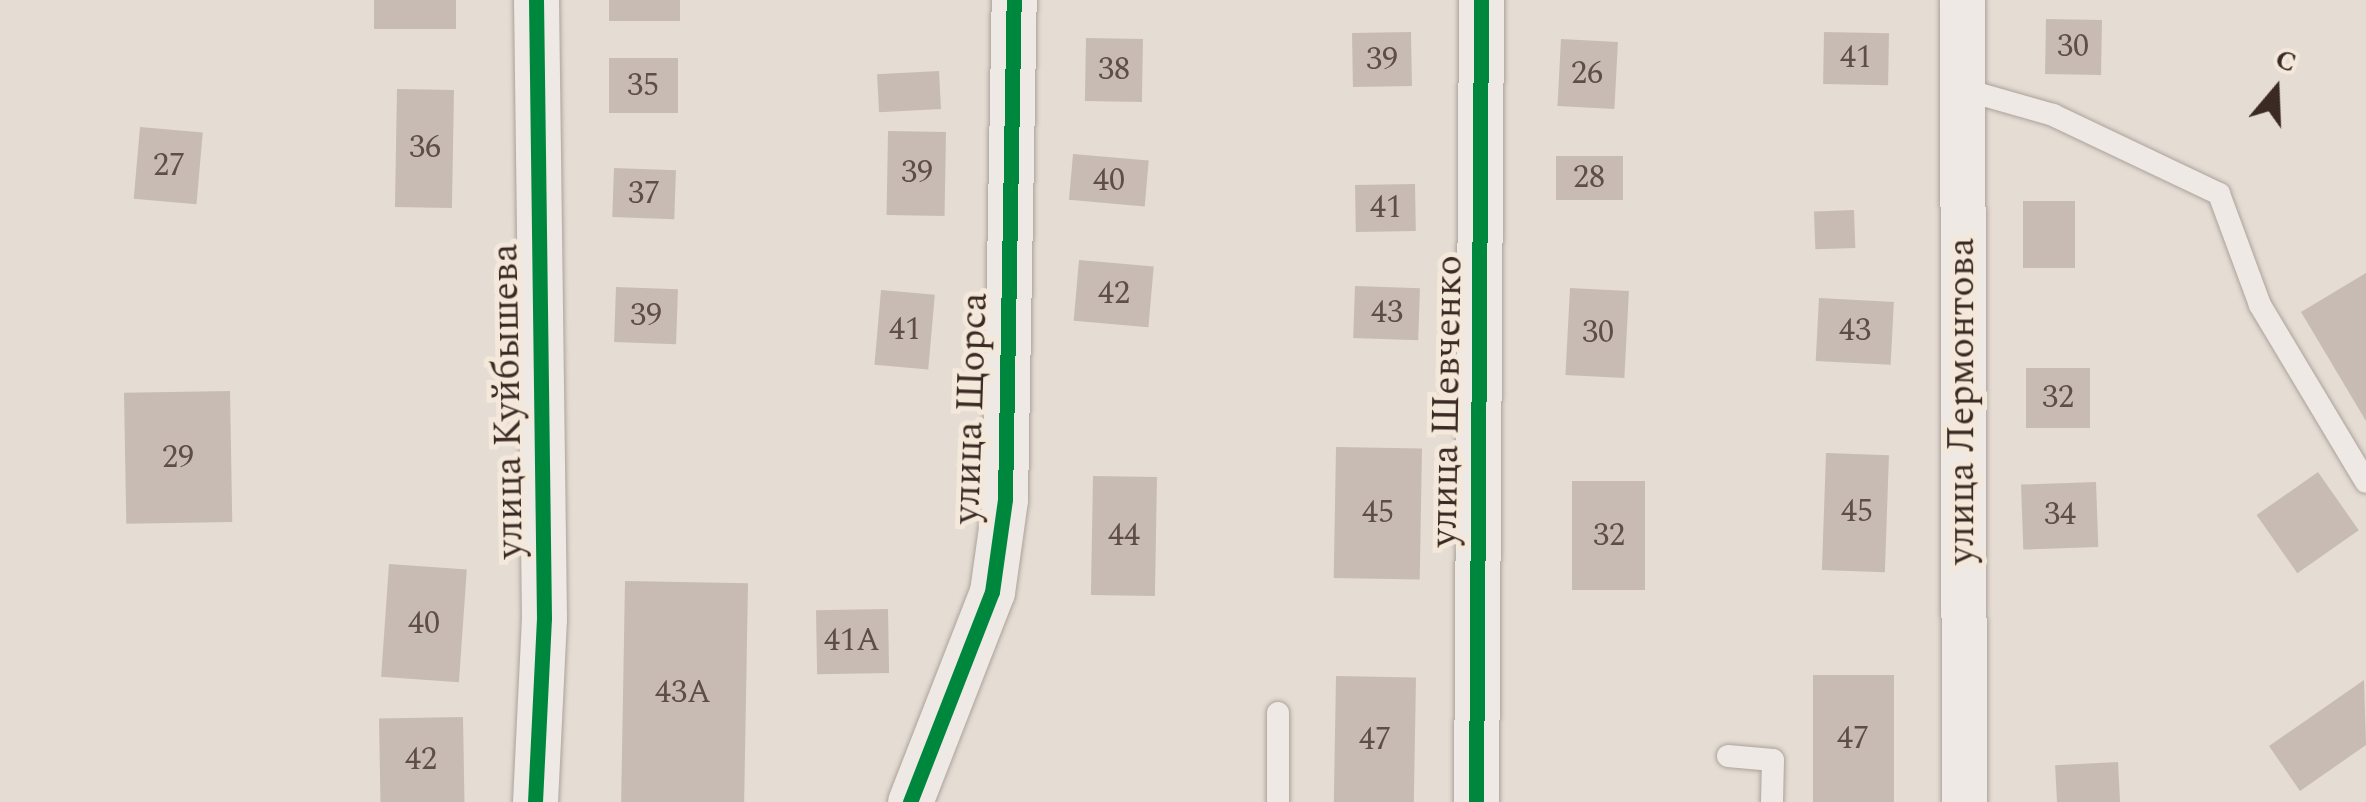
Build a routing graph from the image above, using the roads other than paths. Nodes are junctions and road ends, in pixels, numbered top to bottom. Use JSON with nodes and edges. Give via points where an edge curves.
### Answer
{"nodes":[{"id":1,"x":536,"y":0,"type":"edge"},
{"id":2,"x":1014,"y":0,"type":"edge"},
{"id":3,"x":1481,"y":0,"type":"edge"},
{"id":4,"x":1962,"y":0,"type":"edge"},
{"id":5,"x":1962,"y":89,"type":"junction"},
{"id":6,"x":2366,"y":482,"type":"edge"},
{"id":7,"x":1278,"y":713,"type":"dead end"},
{"id":8,"x":1728,"y":756,"type":"dead end"},
{"id":9,"x":535,"y":802,"type":"edge"},
{"id":10,"x":910,"y":802,"type":"edge"},
{"id":11,"x":1278,"y":802,"type":"edge"},
{"id":12,"x":1476,"y":802,"type":"edge"},
{"id":13,"x":1772,"y":802,"type":"edge"},
{"id":14,"x":1964,"y":802,"type":"edge"}],
"edges":[{"from":1,"to":9,"type":"street","name":"улица Куйбышева","via":[[544,618]]},
{"from":2,"to":10,"type":"street","name":"улица Щорса","via":[[1006,499],[992,592]]},
{"from":3,"to":12,"type":"street","name":"улица Шевченко"},
{"from":4,"to":5,"type":"street","name":"улица Лермонтова"},
{"from":5,"to":6,"type":"lane","via":[[2053,115],[2219,194],[2260,305]]},
{"from":5,"to":14,"type":"street","name":"улица Лермонтова"},
{"from":7,"to":11,"type":"lane"},
{"from":8,"to":13,"type":"lane","via":[[1773,760]]}]}
